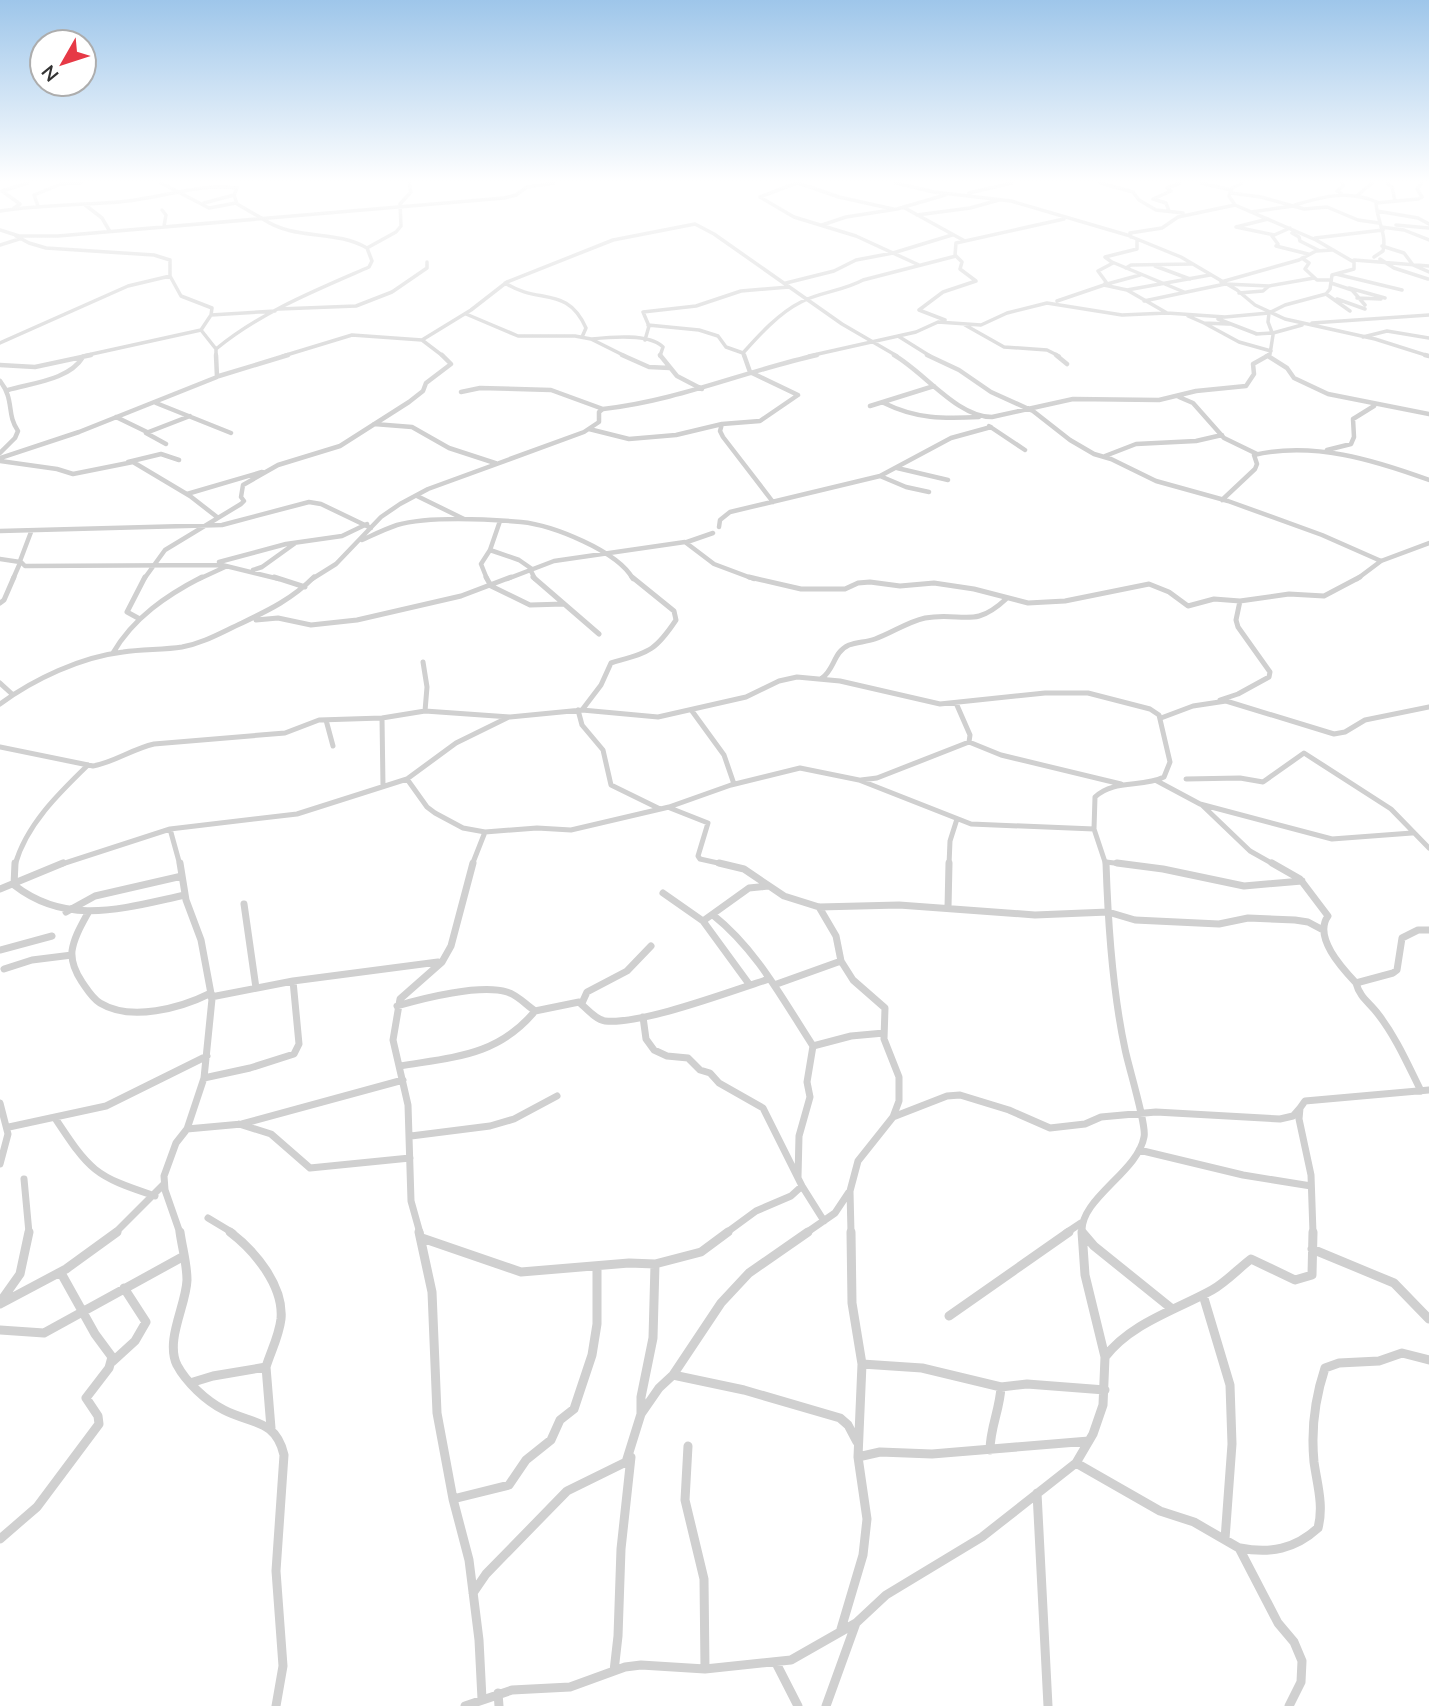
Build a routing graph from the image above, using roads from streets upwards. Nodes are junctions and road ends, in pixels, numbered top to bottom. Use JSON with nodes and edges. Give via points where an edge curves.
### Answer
{"nodes":[{"id":1,"x":427,"y":262,"type":"dead end"},
{"id":2,"x":1111,"y":262,"type":"edge"},
{"id":3,"x":170,"y":263,"type":"edge"},
{"id":4,"x":371,"y":263,"type":"edge"},
{"id":5,"x":556,"y":263,"type":"edge"},
{"id":6,"x":757,"y":263,"type":"edge"},
{"id":7,"x":850,"y":263,"type":"edge"},
{"id":8,"x":914,"y":263,"type":"edge"},
{"id":9,"x":929,"y":263,"type":"edge"},
{"id":10,"x":962,"y":263,"type":"edge"},
{"id":11,"x":1113,"y":263,"type":"edge"},
{"id":12,"x":1287,"y":263,"type":"edge"},
{"id":13,"x":1308,"y":263,"type":"edge"},
{"id":14,"x":1352,"y":263,"type":"edge"},
{"id":15,"x":1383,"y":263,"type":"edge"},
{"id":16,"x":1398,"y":263,"type":"edge"},
{"id":17,"x":1411,"y":263,"type":"edge"},
{"id":18,"x":1192,"y":264,"type":"joint"},
{"id":19,"x":919,"y":265,"type":"junction"},
{"id":20,"x":1154,"y":265,"type":"junction"},
{"id":21,"x":1414,"y":266,"type":"junction"},
{"id":22,"x":1429,"y":266,"type":"edge"},
{"id":23,"x":1126,"y":268,"type":"junction"},
{"id":24,"x":1429,"y":272,"type":"edge"},
{"id":25,"x":1336,"y":273,"type":"junction"},
{"id":26,"x":1142,"y":275,"type":"junction"},
{"id":27,"x":1210,"y":275,"type":"junction"},
{"id":28,"x":170,"y":276,"type":"junction"},
{"id":29,"x":1314,"y":278,"type":"junction"},
{"id":30,"x":1191,"y":279,"type":"junction"},
{"id":31,"x":1428,"y":279,"type":"edge"},
{"id":32,"x":1331,"y":282,"type":"junction"},
{"id":33,"x":505,"y":283,"type":"junction"},
{"id":34,"x":786,"y":283,"type":"junction"},
{"id":35,"x":1164,"y":283,"type":"junction"},
{"id":36,"x":1223,"y":283,"type":"junction"},
{"id":37,"x":1105,"y":285,"type":"junction"},
{"id":38,"x":1269,"y":286,"type":"junction"},
{"id":39,"x":791,"y":287,"type":"junction"},
{"id":40,"x":1204,"y":288,"type":"junction"},
{"id":41,"x":1347,"y":288,"type":"junction"},
{"id":42,"x":1127,"y":290,"type":"junction"},
{"id":43,"x":1402,"y":290,"type":"dead end"},
{"id":44,"x":1185,"y":293,"type":"junction"},
{"id":45,"x":1239,"y":293,"type":"junction"},
{"id":46,"x":1326,"y":294,"type":"junction"},
{"id":47,"x":807,"y":298,"type":"junction"},
{"id":48,"x":1357,"y":298,"type":"junction"},
{"id":49,"x":1339,"y":300,"type":"junction"},
{"id":50,"x":1144,"y":301,"type":"junction"},
{"id":51,"x":1050,"y":303,"type":"junction"},
{"id":52,"x":277,"y":310,"type":"junction"},
{"id":53,"x":1269,"y":312,"type":"junction"},
{"id":54,"x":1350,"y":312,"type":"dead end"},
{"id":55,"x":1167,"y":313,"type":"junction"},
{"id":56,"x":466,"y":314,"type":"junction"},
{"id":57,"x":1183,"y":314,"type":"junction"},
{"id":58,"x":211,"y":315,"type":"junction"},
{"id":59,"x":1429,"y":315,"type":"edge"},
{"id":60,"x":1211,"y":316,"type":"junction"},
{"id":61,"x":946,"y":321,"type":"junction"},
{"id":62,"x":1204,"y":323,"type":"junction"},
{"id":63,"x":963,"y":324,"type":"junction"},
{"id":64,"x":1305,"y":324,"type":"junction"},
{"id":65,"x":648,"y":325,"type":"junction"},
{"id":66,"x":1233,"y":325,"type":"junction"},
{"id":67,"x":201,"y":330,"type":"junction"},
{"id":68,"x":1273,"y":333,"type":"junction"},
{"id":69,"x":1256,"y":334,"type":"junction"},
{"id":70,"x":897,"y":335,"type":"junction"},
{"id":71,"x":582,"y":337,"type":"junction"},
{"id":72,"x":1363,"y":337,"type":"junction"},
{"id":73,"x":1429,"y":338,"type":"edge"},
{"id":74,"x":589,"y":339,"type":"junction"},
{"id":75,"x":422,"y":340,"type":"junction"},
{"id":76,"x":645,"y":340,"type":"junction"},
{"id":77,"x":872,"y":341,"type":"junction"},
{"id":78,"x":1271,"y":342,"type":"junction"},
{"id":79,"x":0,"y":343,"type":"edge"},
{"id":80,"x":216,"y":349,"type":"junction"},
{"id":81,"x":743,"y":353,"type":"junction"},
{"id":82,"x":1269,"y":354,"type":"junction"},
{"id":83,"x":1429,"y":356,"type":"edge"},
{"id":84,"x":83,"y":357,"type":"junction"},
{"id":85,"x":1067,"y":364,"type":"dead end"},
{"id":86,"x":0,"y":365,"type":"edge"},
{"id":87,"x":670,"y":368,"type":"junction"},
{"id":88,"x":750,"y":372,"type":"junction"},
{"id":89,"x":219,"y":376,"type":"junction"},
{"id":90,"x":0,"y":382,"type":"edge"},
{"id":91,"x":934,"y":386,"type":"junction"},
{"id":92,"x":702,"y":388,"type":"junction"},
{"id":93,"x":8,"y":390,"type":"junction"},
{"id":94,"x":461,"y":392,"type":"dead end"},
{"id":95,"x":1178,"y":397,"type":"junction"},
{"id":96,"x":154,"y":402,"type":"junction"},
{"id":97,"x":884,"y":402,"type":"junction"},
{"id":98,"x":1375,"y":405,"type":"junction"},
{"id":99,"x":870,"y":406,"type":"dead end"},
{"id":100,"x":1027,"y":408,"type":"junction"},
{"id":101,"x":603,"y":409,"type":"junction"},
{"id":102,"x":1429,"y":414,"type":"edge"},
{"id":103,"x":116,"y":416,"type":"junction"},
{"id":104,"x":190,"y":416,"type":"junction"},
{"id":105,"x":982,"y":418,"type":"junction"},
{"id":106,"x":373,"y":424,"type":"junction"},
{"id":107,"x":722,"y":424,"type":"junction"},
{"id":108,"x":990,"y":427,"type":"junction"},
{"id":109,"x":588,"y":429,"type":"junction"},
{"id":110,"x":147,"y":432,"type":"junction"},
{"id":111,"x":231,"y":433,"type":"dead end"},
{"id":112,"x":1222,"y":435,"type":"junction"},
{"id":113,"x":166,"y":444,"type":"dead end"},
{"id":114,"x":1026,"y":450,"type":"dead end"},
{"id":115,"x":1326,"y":451,"type":"junction"},
{"id":116,"x":0,"y":453,"type":"edge"},
{"id":117,"x":1257,"y":453,"type":"junction"},
{"id":118,"x":1103,"y":457,"type":"junction"},
{"id":119,"x":0,"y":460,"type":"edge"},
{"id":120,"x":180,"y":460,"type":"dead end"},
{"id":121,"x":128,"y":462,"type":"junction"},
{"id":122,"x":500,"y":463,"type":"junction"},
{"id":123,"x":895,"y":468,"type":"junction"},
{"id":124,"x":265,"y":471,"type":"junction"},
{"id":125,"x":880,"y":476,"type":"junction"},
{"id":126,"x":948,"y":480,"type":"dead end"},
{"id":127,"x":1429,"y":480,"type":"edge"},
{"id":128,"x":929,"y":492,"type":"dead end"},
{"id":129,"x":187,"y":494,"type":"junction"},
{"id":130,"x":416,"y":496,"type":"junction"},
{"id":131,"x":1222,"y":500,"type":"junction"},
{"id":132,"x":773,"y":502,"type":"junction"},
{"id":133,"x":217,"y":517,"type":"junction"},
{"id":134,"x":466,"y":520,"type":"junction"},
{"id":135,"x":500,"y":521,"type":"junction"},
{"id":136,"x":206,"y":525,"type":"junction"},
{"id":137,"x":368,"y":526,"type":"junction"},
{"id":138,"x":719,"y":527,"type":"dead end"},
{"id":139,"x":0,"y":531,"type":"edge"},
{"id":140,"x":32,"y":532,"type":"junction"},
{"id":141,"x":713,"y":533,"type":"dead end"},
{"id":142,"x":360,"y":540,"type":"junction"},
{"id":143,"x":295,"y":542,"type":"junction"},
{"id":144,"x":685,"y":542,"type":"junction"},
{"id":145,"x":1429,"y":543,"type":"edge"},
{"id":146,"x":491,"y":550,"type":"junction"},
{"id":147,"x":607,"y":553,"type":"junction"},
{"id":148,"x":0,"y":559,"type":"edge"},
{"id":149,"x":1381,"y":561,"type":"junction"},
{"id":150,"x":20,"y":563,"type":"junction"},
{"id":151,"x":212,"y":564,"type":"junction"},
{"id":152,"x":228,"y":565,"type":"junction"},
{"id":153,"x":152,"y":566,"type":"junction"},
{"id":154,"x":531,"y":569,"type":"junction"},
{"id":155,"x":251,"y":570,"type":"junction"},
{"id":156,"x":491,"y":586,"type":"junction"},
{"id":157,"x":305,"y":587,"type":"junction"},
{"id":158,"x":1006,"y":598,"type":"junction"},
{"id":159,"x":1240,"y":601,"type":"junction"},
{"id":160,"x":0,"y":603,"type":"edge"},
{"id":161,"x":564,"y":604,"type":"junction"},
{"id":162,"x":138,"y":618,"type":"junction"},
{"id":163,"x":243,"y":622,"type":"junction"},
{"id":164,"x":599,"y":635,"type":"dead end"},
{"id":165,"x":113,"y":653,"type":"junction"},
{"id":166,"x":423,"y":662,"type":"dead end"},
{"id":167,"x":822,"y":678,"type":"junction"},
{"id":168,"x":0,"y":683,"type":"edge"},
{"id":169,"x":12,"y":694,"type":"junction"},
{"id":170,"x":1219,"y":701,"type":"junction"},
{"id":171,"x":956,"y":703,"type":"junction"},
{"id":172,"x":0,"y":704,"type":"edge"},
{"id":173,"x":1429,"y":707,"type":"edge"},
{"id":174,"x":580,"y":710,"type":"junction"},
{"id":175,"x":425,"y":711,"type":"junction"},
{"id":176,"x":692,"y":711,"type":"junction"},
{"id":177,"x":510,"y":717,"type":"junction"},
{"id":178,"x":382,"y":718,"type":"junction"},
{"id":179,"x":1161,"y":718,"type":"junction"},
{"id":180,"x":326,"y":720,"type":"junction"},
{"id":181,"x":969,"y":743,"type":"junction"},
{"id":182,"x":333,"y":746,"type":"dead end"},
{"id":183,"x":0,"y":747,"type":"edge"},
{"id":184,"x":88,"y":765,"type":"junction"},
{"id":185,"x":407,"y":779,"type":"junction"},
{"id":186,"x":1186,"y":779,"type":"dead end"},
{"id":187,"x":859,"y":780,"type":"junction"},
{"id":188,"x":1157,"y":781,"type":"junction"},
{"id":189,"x":734,"y":784,"type":"junction"},
{"id":190,"x":1126,"y":785,"type":"junction"},
{"id":191,"x":383,"y":786,"type":"junction"},
{"id":192,"x":1200,"y":804,"type":"junction"},
{"id":193,"x":669,"y":807,"type":"junction"},
{"id":194,"x":660,"y":809,"type":"junction"},
{"id":195,"x":957,"y":819,"type":"junction"},
{"id":196,"x":170,"y":829,"type":"junction"},
{"id":197,"x":1094,"y":829,"type":"junction"},
{"id":198,"x":485,"y":832,"type":"junction"},
{"id":199,"x":1412,"y":833,"type":"junction"},
{"id":200,"x":1429,"y":848,"type":"edge"},
{"id":201,"x":1106,"y":862,"type":"junction"},
{"id":202,"x":182,"y":876,"type":"junction"},
{"id":203,"x":1301,"y":881,"type":"junction"},
{"id":204,"x":14,"y":885,"type":"junction"},
{"id":205,"x":768,"y":886,"type":"junction"},
{"id":206,"x":0,"y":889,"type":"edge"},
{"id":207,"x":663,"y":893,"type":"dead end"},
{"id":208,"x":185,"y":895,"type":"junction"},
{"id":209,"x":244,"y":904,"type":"dead end"},
{"id":210,"x":819,"y":907,"type":"junction"},
{"id":211,"x":948,"y":908,"type":"junction"},
{"id":212,"x":89,"y":911,"type":"junction"},
{"id":213,"x":66,"y":912,"type":"junction"},
{"id":214,"x":1108,"y":912,"type":"junction"},
{"id":215,"x":713,"y":915,"type":"junction"},
{"id":216,"x":703,"y":921,"type":"junction"},
{"id":217,"x":1323,"y":930,"type":"junction"},
{"id":218,"x":1429,"y":930,"type":"edge"},
{"id":219,"x":52,"y":936,"type":"dead end"},
{"id":220,"x":651,"y":946,"type":"dead end"},
{"id":221,"x":0,"y":950,"type":"edge"},
{"id":222,"x":72,"y":956,"type":"junction"},
{"id":223,"x":443,"y":960,"type":"junction"},
{"id":224,"x":841,"y":961,"type":"junction"},
{"id":225,"x":4,"y":969,"type":"dead end"},
{"id":226,"x":293,"y":981,"type":"junction"},
{"id":227,"x":772,"y":982,"type":"junction"},
{"id":228,"x":749,"y":984,"type":"junction"},
{"id":229,"x":1356,"y":984,"type":"junction"},
{"id":230,"x":256,"y":988,"type":"junction"},
{"id":231,"x":211,"y":995,"type":"junction"},
{"id":232,"x":582,"y":1003,"type":"junction"},
{"id":233,"x":397,"y":1006,"type":"junction"},
{"id":234,"x":535,"y":1012,"type":"junction"},
{"id":235,"x":643,"y":1017,"type":"junction"},
{"id":236,"x":884,"y":1033,"type":"junction"},
{"id":237,"x":813,"y":1046,"type":"junction"},
{"id":238,"x":207,"y":1055,"type":"junction"},
{"id":239,"x":400,"y":1066,"type":"junction"},
{"id":240,"x":204,"y":1078,"type":"junction"},
{"id":241,"x":403,"y":1080,"type":"junction"},
{"id":242,"x":1425,"y":1090,"type":"edge"},
{"id":243,"x":557,"y":1096,"type":"dead end"},
{"id":244,"x":0,"y":1103,"type":"edge"},
{"id":245,"x":1300,"y":1108,"type":"junction"},
{"id":246,"x":1142,"y":1114,"type":"junction"},
{"id":247,"x":894,"y":1117,"type":"junction"},
{"id":248,"x":55,"y":1118,"type":"junction"},
{"id":249,"x":237,"y":1124,"type":"junction"},
{"id":250,"x":9,"y":1127,"type":"junction"},
{"id":251,"x":187,"y":1129,"type":"junction"},
{"id":252,"x":411,"y":1136,"type":"junction"},
{"id":253,"x":1139,"y":1150,"type":"junction"},
{"id":254,"x":410,"y":1158,"type":"junction"},
{"id":255,"x":0,"y":1164,"type":"edge"},
{"id":256,"x":24,"y":1179,"type":"dead end"},
{"id":257,"x":800,"y":1182,"type":"junction"},
{"id":258,"x":164,"y":1184,"type":"junction"},
{"id":259,"x":1311,"y":1186,"type":"junction"},
{"id":260,"x":850,"y":1191,"type":"junction"},
{"id":261,"x":155,"y":1196,"type":"junction"},
{"id":262,"x":208,"y":1217,"type":"dead end"},
{"id":263,"x":824,"y":1221,"type":"junction"},
{"id":264,"x":1081,"y":1227,"type":"junction"},
{"id":265,"x":422,"y":1238,"type":"junction"},
{"id":266,"x":1312,"y":1249,"type":"junction"},
{"id":267,"x":184,"y":1256,"type":"junction"},
{"id":268,"x":655,"y":1264,"type":"junction"},
{"id":269,"x":597,"y":1266,"type":"junction"},
{"id":270,"x":61,"y":1273,"type":"junction"},
{"id":271,"x":124,"y":1288,"type":"junction"},
{"id":272,"x":1203,"y":1295,"type":"junction"},
{"id":273,"x":0,"y":1303,"type":"edge"},
{"id":274,"x":1171,"y":1308,"type":"junction"},
{"id":275,"x":82,"y":1311,"type":"junction"},
{"id":276,"x":949,"y":1316,"type":"dead end"},
{"id":277,"x":1429,"y":1320,"type":"edge"},
{"id":278,"x":0,"y":1330,"type":"edge"},
{"id":279,"x":1105,"y":1357,"type":"junction"},
{"id":280,"x":1429,"y":1360,"type":"edge"},
{"id":281,"x":112,"y":1362,"type":"junction"},
{"id":282,"x":862,"y":1364,"type":"junction"},
{"id":283,"x":266,"y":1367,"type":"junction"},
{"id":284,"x":673,"y":1376,"type":"junction"},
{"id":285,"x":190,"y":1383,"type":"junction"},
{"id":286,"x":1002,"y":1387,"type":"junction"},
{"id":287,"x":1105,"y":1390,"type":"junction"},
{"id":288,"x":641,"y":1414,"type":"junction"},
{"id":289,"x":271,"y":1428,"type":"junction"},
{"id":290,"x":1089,"y":1441,"type":"junction"},
{"id":291,"x":858,"y":1443,"type":"junction"},
{"id":292,"x":688,"y":1446,"type":"dead end"},
{"id":293,"x":990,"y":1450,"type":"junction"},
{"id":294,"x":631,"y":1451,"type":"junction"},
{"id":295,"x":858,"y":1457,"type":"junction"},
{"id":296,"x":1076,"y":1462,"type":"junction"},
{"id":297,"x":1037,"y":1493,"type":"junction"},
{"id":298,"x":453,"y":1499,"type":"junction"},
{"id":299,"x":0,"y":1539,"type":"edge"},
{"id":300,"x":1225,"y":1539,"type":"junction"},
{"id":301,"x":1239,"y":1548,"type":"junction"},
{"id":302,"x":473,"y":1593,"type":"junction"},
{"id":303,"x":856,"y":1623,"type":"junction"},
{"id":304,"x":841,"y":1629,"type":"junction"},
{"id":305,"x":776,"y":1663,"type":"junction"},
{"id":306,"x":705,"y":1669,"type":"junction"},
{"id":307,"x":614,"y":1671,"type":"junction"},
{"id":308,"x":498,"y":1693,"type":"junction"},
{"id":309,"x":482,"y":1699,"type":"junction"},
{"id":310,"x":276,"y":1706,"type":"edge"},
{"id":311,"x":465,"y":1706,"type":"edge"},
{"id":312,"x":499,"y":1706,"type":"edge"},
{"id":313,"x":798,"y":1706,"type":"edge"},
{"id":314,"x":826,"y":1706,"type":"edge"},
{"id":315,"x":1048,"y":1706,"type":"edge"},
{"id":316,"x":1289,"y":1706,"type":"edge"}],
"edges":[{"from":1,"to":52,"type":"street","via":[[394,291],[356,306]]},
{"from":2,"to":37,"type":"street","via":[[1098,271]]},
{"from":3,"to":28,"type":"street"},
{"from":4,"to":52,"type":"street"},
{"from":5,"to":33,"type":"street"},
{"from":6,"to":34,"type":"street"},
{"from":7,"to":34,"type":"street"},
{"from":8,"to":19,"type":"street"},
{"from":9,"to":19,"type":"street"},
{"from":10,"to":61,"type":"street","via":[[960,269],[976,281],[943,292],[919,310]]},
{"from":11,"to":23,"type":"street"},
{"from":12,"to":36,"type":"street"},
{"from":13,"to":29,"type":"street","via":[[1305,269]]},
{"from":14,"to":25,"type":"street","via":[[1354,269]]},
{"from":15,"to":31,"type":"street"},
{"from":16,"to":21,"type":"street"},
{"from":17,"to":21,"type":"street"},
{"from":18,"to":20,"type":"street"},
{"from":18,"to":27,"type":"street"},
{"from":19,"to":47,"type":"street"},
{"from":20,"to":23,"type":"street"},
{"from":20,"to":30,"type":"street"},
{"from":21,"to":22,"type":"street"},
{"from":21,"to":24,"type":"street"},
{"from":23,"to":26,"type":"street"},
{"from":25,"to":32,"type":"street"},
{"from":25,"to":43,"type":"street"},
{"from":26,"to":35,"type":"street"},
{"from":26,"to":37,"type":"street"},
{"from":27,"to":30,"type":"street"},
{"from":27,"to":36,"type":"street"},
{"from":28,"to":58,"type":"street","via":[[180,295],[211,308]]},
{"from":28,"to":79,"type":"street","via":[[128,286]]},
{"from":29,"to":32,"type":"street"},
{"from":29,"to":38,"type":"street"},
{"from":30,"to":35,"type":"street"},
{"from":30,"to":40,"type":"street"},
{"from":32,"to":41,"type":"street"},
{"from":32,"to":46,"type":"street"},
{"from":33,"to":56,"type":"street"},
{"from":33,"to":71,"type":"street","via":[[522,294],[568,301],[581,315],[586,328]]},
{"from":34,"to":39,"type":"street"},
{"from":35,"to":42,"type":"street"},
{"from":35,"to":44,"type":"street"},
{"from":36,"to":38,"type":"street"},
{"from":36,"to":40,"type":"street"},
{"from":36,"to":45,"type":"street"},
{"from":37,"to":42,"type":"street"},
{"from":37,"to":51,"type":"street"},
{"from":38,"to":45,"type":"street"},
{"from":39,"to":47,"type":"street"},
{"from":39,"to":65,"type":"street","via":[[741,291],[696,306],[643,312]]},
{"from":40,"to":44,"type":"street"},
{"from":41,"to":48,"type":"street"},
{"from":41,"to":48,"type":"street","via":[[1383,299]]},
{"from":42,"to":50,"type":"street"},
{"from":44,"to":50,"type":"street"},
{"from":45,"to":53,"type":"street"},
{"from":46,"to":49,"type":"street"},
{"from":46,"to":53,"type":"street"},
{"from":47,"to":77,"type":"street"},
{"from":47,"to":81,"type":"street","via":[[769,326]]},
{"from":48,"to":49,"type":"street","via":[[1364,306]]},
{"from":49,"to":54,"type":"street"},
{"from":50,"to":55,"type":"street"},
{"from":51,"to":55,"type":"street","via":[[1122,315]]},
{"from":51,"to":63,"type":"street","via":[[1007,313],[982,325]]},
{"from":52,"to":58,"type":"street"},
{"from":52,"to":80,"type":"street","via":[[239,330]]},
{"from":53,"to":60,"type":"street"},
{"from":53,"to":64,"type":"street"},
{"from":53,"to":68,"type":"street"},
{"from":55,"to":57,"type":"street"},
{"from":56,"to":71,"type":"street","via":[[519,336]]},
{"from":56,"to":75,"type":"street"},
{"from":57,"to":60,"type":"street"},
{"from":57,"to":62,"type":"street"},
{"from":58,"to":67,"type":"street"},
{"from":59,"to":64,"type":"street"},
{"from":60,"to":66,"type":"street"},
{"from":61,"to":63,"type":"street"},
{"from":61,"to":70,"type":"street"},
{"from":62,"to":66,"type":"street"},
{"from":62,"to":82,"type":"street"},
{"from":63,"to":85,"type":"street","via":[[1008,348],[1048,349]]},
{"from":64,"to":68,"type":"street"},
{"from":64,"to":72,"type":"street"},
{"from":65,"to":76,"type":"street"},
{"from":65,"to":81,"type":"street","via":[[696,329],[718,336],[726,347]]},
{"from":66,"to":69,"type":"street"},
{"from":67,"to":80,"type":"street"},
{"from":67,"to":84,"type":"street"},
{"from":68,"to":69,"type":"street"},
{"from":68,"to":78,"type":"street"},
{"from":69,"to":78,"type":"street"},
{"from":70,"to":77,"type":"street"},
{"from":70,"to":100,"type":"street","via":[[986,390]]},
{"from":71,"to":74,"type":"street"},
{"from":72,"to":73,"type":"street","via":[[1373,331],[1392,331]]},
{"from":72,"to":83,"type":"street"},
{"from":74,"to":76,"type":"street","via":[[619,336]]},
{"from":74,"to":87,"type":"street","via":[[648,368]]},
{"from":75,"to":89,"type":"street","via":[[350,335]]},
{"from":75,"to":106,"type":"street","via":[[451,365],[409,402]]},
{"from":76,"to":87,"type":"street","via":[[662,344],[660,355]]},
{"from":77,"to":88,"type":"street"},
{"from":77,"to":91,"type":"street","via":[[913,366]]},
{"from":78,"to":82,"type":"street"},
{"from":80,"to":89,"type":"street"},
{"from":81,"to":88,"type":"street"},
{"from":82,"to":95,"type":"street","via":[[1253,364],[1254,374],[1245,386]]},
{"from":82,"to":98,"type":"street","via":[[1303,384]]},
{"from":84,"to":86,"type":"street","via":[[35,367]]},
{"from":84,"to":93,"type":"street","via":[[71,372]]},
{"from":87,"to":92,"type":"street"},
{"from":88,"to":92,"type":"street"},
{"from":88,"to":107,"type":"street","via":[[798,395],[762,421]]},
{"from":89,"to":96,"type":"street"},
{"from":90,"to":93,"type":"street"},
{"from":91,"to":97,"type":"street"},
{"from":91,"to":105,"type":"street"},
{"from":92,"to":101,"type":"street"},
{"from":93,"to":116,"type":"street","via":[[14,404],[11,421],[18,431]]},
{"from":94,"to":101,"type":"street","via":[[480,388],[551,390]]},
{"from":95,"to":100,"type":"street","via":[[1083,398]]},
{"from":95,"to":112,"type":"street","via":[[1192,402]]},
{"from":96,"to":103,"type":"street"},
{"from":96,"to":104,"type":"street"},
{"from":97,"to":99,"type":"street"},
{"from":97,"to":105,"type":"street","via":[[914,416]]},
{"from":98,"to":102,"type":"street"},
{"from":98,"to":115,"type":"street","via":[[1353,420],[1351,444]]},
{"from":100,"to":105,"type":"street"},
{"from":100,"to":118,"type":"street","via":[[1070,440]]},
{"from":101,"to":109,"type":"street","via":[[599,422]]},
{"from":103,"to":110,"type":"street"},
{"from":103,"to":119,"type":"street"},
{"from":104,"to":110,"type":"street"},
{"from":104,"to":111,"type":"street"},
{"from":105,"to":108,"type":"street"},
{"from":106,"to":122,"type":"street","via":[[412,427],[449,447]]},
{"from":106,"to":124,"type":"street","via":[[340,446]]},
{"from":107,"to":109,"type":"street","via":[[676,435],[629,439]]},
{"from":107,"to":132,"type":"street","via":[[723,437]]},
{"from":108,"to":114,"type":"street"},
{"from":108,"to":123,"type":"street","via":[[954,437]]},
{"from":109,"to":122,"type":"street"},
{"from":110,"to":113,"type":"street"},
{"from":112,"to":117,"type":"street","via":[[1239,448]]},
{"from":112,"to":118,"type":"street","via":[[1136,444]]},
{"from":115,"to":117,"type":"street"},
{"from":115,"to":127,"type":"street"},
{"from":117,"to":131,"type":"street","via":[[1253,456],[1255,469]]},
{"from":118,"to":131,"type":"street","via":[[1156,481]]},
{"from":119,"to":121,"type":"street","via":[[71,474]]},
{"from":120,"to":121,"type":"street","via":[[170,454],[152,454]]},
{"from":121,"to":129,"type":"street"},
{"from":122,"to":130,"type":"street"},
{"from":123,"to":125,"type":"street"},
{"from":123,"to":126,"type":"street"},
{"from":124,"to":129,"type":"street"},
{"from":124,"to":133,"type":"street","via":[[243,485],[241,504]]},
{"from":125,"to":128,"type":"street"},
{"from":125,"to":132,"type":"street"},
{"from":129,"to":133,"type":"street"},
{"from":130,"to":134,"type":"street"},
{"from":130,"to":137,"type":"street"},
{"from":131,"to":149,"type":"street"},
{"from":132,"to":138,"type":"street","via":[[727,513]]},
{"from":133,"to":136,"type":"street"},
{"from":134,"to":135,"type":"street"},
{"from":134,"to":142,"type":"street","via":[[405,523]]},
{"from":135,"to":146,"type":"street"},
{"from":135,"to":147,"type":"street","via":[[523,522]]},
{"from":136,"to":137,"type":"street","via":[[229,524],[309,502]]},
{"from":136,"to":140,"type":"street"},
{"from":136,"to":153,"type":"street","via":[[174,543]]},
{"from":137,"to":142,"type":"street"},
{"from":137,"to":143,"type":"street","via":[[342,536]]},
{"from":139,"to":140,"type":"street"},
{"from":140,"to":150,"type":"street"},
{"from":141,"to":144,"type":"street"},
{"from":142,"to":157,"type":"street"},
{"from":143,"to":151,"type":"street"},
{"from":143,"to":155,"type":"street"},
{"from":144,"to":147,"type":"street"},
{"from":144,"to":158,"type":"street","via":[[714,564],[801,590],[845,589],[870,582],[900,586],[934,583]]},
{"from":145,"to":149,"type":"street"},
{"from":146,"to":154,"type":"street"},
{"from":146,"to":156,"type":"street","via":[[481,568]]},
{"from":147,"to":154,"type":"street"},
{"from":147,"to":174,"type":"street","via":[[677,617],[650,652],[611,663],[601,685]]},
{"from":148,"to":150,"type":"street"},
{"from":149,"to":159,"type":"street","via":[[1349,585],[1324,596],[1289,594]]},
{"from":150,"to":153,"type":"street","via":[[38,567]]},
{"from":150,"to":160,"type":"street"},
{"from":151,"to":152,"type":"street"},
{"from":151,"to":153,"type":"street"},
{"from":152,"to":155,"type":"street"},
{"from":152,"to":162,"type":"street"},
{"from":153,"to":162,"type":"street","via":[[127,612]]},
{"from":154,"to":156,"type":"street"},
{"from":154,"to":161,"type":"street","via":[[531,575]]},
{"from":155,"to":157,"type":"street"},
{"from":156,"to":161,"type":"street","via":[[530,605]]},
{"from":156,"to":163,"type":"street","via":[[357,620],[318,625],[278,618]]},
{"from":157,"to":163,"type":"street","via":[[268,612]]},
{"from":158,"to":159,"type":"street","via":[[1017,603],[1057,602],[1149,584],[1188,606],[1214,599]]},
{"from":158,"to":167,"type":"street","via":[[983,617],[923,618],[876,639],[846,646]]},
{"from":159,"to":170,"type":"street","via":[[1238,627],[1269,677]]},
{"from":161,"to":164,"type":"street"},
{"from":162,"to":165,"type":"street"},
{"from":163,"to":165,"type":"street","via":[[199,643]]},
{"from":165,"to":169,"type":"street"},
{"from":166,"to":175,"type":"street","via":[[428,687]]},
{"from":167,"to":171,"type":"street","via":[[932,704]]},
{"from":167,"to":176,"type":"street","via":[[787,678],[755,695]]},
{"from":168,"to":169,"type":"street"},
{"from":169,"to":172,"type":"street"},
{"from":170,"to":173,"type":"street","via":[[1331,734],[1343,733],[1365,720]]},
{"from":170,"to":179,"type":"street"},
{"from":171,"to":179,"type":"street","via":[[1088,693],[1150,709]]},
{"from":171,"to":181,"type":"street"},
{"from":174,"to":176,"type":"street","via":[[649,717]]},
{"from":174,"to":177,"type":"street"},
{"from":174,"to":194,"type":"street","via":[[582,725],[603,750],[611,785],[644,797]]},
{"from":175,"to":177,"type":"street"},
{"from":175,"to":178,"type":"street"},
{"from":176,"to":189,"type":"street","via":[[714,737]]},
{"from":177,"to":185,"type":"street","via":[[456,743]]},
{"from":178,"to":180,"type":"street"},
{"from":178,"to":191,"type":"street"},
{"from":179,"to":188,"type":"street","via":[[1170,762],[1164,777]]},
{"from":180,"to":182,"type":"street"},
{"from":180,"to":184,"type":"street","via":[[285,733],[155,744],[127,752],[108,764]]},
{"from":181,"to":187,"type":"street","via":[[874,779]]},
{"from":181,"to":190,"type":"street"},
{"from":183,"to":184,"type":"street"},
{"from":184,"to":204,"type":"street","via":[[31,829],[14,868]]},
{"from":185,"to":191,"type":"street"},
{"from":185,"to":198,"type":"street","via":[[426,807],[463,828]]},
{"from":186,"to":199,"type":"street","via":[[1263,782],[1304,753],[1391,809]]},
{"from":187,"to":189,"type":"street","via":[[800,768]]},
{"from":187,"to":195,"type":"street"},
{"from":188,"to":190,"type":"street"},
{"from":188,"to":192,"type":"street"},
{"from":189,"to":193,"type":"street"},
{"from":190,"to":197,"type":"street","via":[[1099,792]]},
{"from":191,"to":196,"type":"street","via":[[296,814]]},
{"from":192,"to":199,"type":"street","via":[[1332,839]]},
{"from":192,"to":203,"type":"street","via":[[1250,851]]},
{"from":193,"to":194,"type":"street"},
{"from":193,"to":205,"type":"street","via":[[708,823],[699,858],[744,869]]},
{"from":194,"to":198,"type":"street","via":[[571,830]]},
{"from":195,"to":197,"type":"street","via":[[983,825]]},
{"from":195,"to":211,"type":"street","via":[[950,841]]},
{"from":196,"to":202,"type":"street"},
{"from":196,"to":204,"type":"street","via":[[81,856]]},
{"from":197,"to":201,"type":"street"},
{"from":198,"to":223,"type":"street"},
{"from":199,"to":200,"type":"street"},
{"from":201,"to":203,"type":"street","via":[[1244,886]]},
{"from":201,"to":214,"type":"street"},
{"from":202,"to":208,"type":"street"},
{"from":202,"to":213,"type":"street","via":[[95,896]]},
{"from":203,"to":217,"type":"street","via":[[1328,916]]},
{"from":204,"to":206,"type":"street"},
{"from":204,"to":213,"type":"street","via":[[27,898]]},
{"from":205,"to":210,"type":"street"},
{"from":205,"to":215,"type":"street","via":[[749,888]]},
{"from":207,"to":216,"type":"street"},
{"from":208,"to":212,"type":"street"},
{"from":208,"to":231,"type":"street","via":[[201,940]]},
{"from":209,"to":230,"type":"street"},
{"from":210,"to":211,"type":"street"},
{"from":210,"to":224,"type":"street","via":[[836,936]]},
{"from":211,"to":214,"type":"street","via":[[1035,915]]},
{"from":212,"to":213,"type":"street"},
{"from":212,"to":222,"type":"street"},
{"from":214,"to":217,"type":"street","via":[[1135,919],[1219,924],[1248,918],[1294,920]]},
{"from":214,"to":246,"type":"street","via":[[1126,1057]]},
{"from":215,"to":216,"type":"street"},
{"from":215,"to":227,"type":"street","via":[[737,934]]},
{"from":216,"to":228,"type":"street"},
{"from":217,"to":229,"type":"street","via":[[1339,963]]},
{"from":218,"to":229,"type":"street","via":[[1402,938],[1393,973]]},
{"from":219,"to":221,"type":"street"},
{"from":220,"to":232,"type":"street","via":[[627,971],[587,992]]},
{"from":222,"to":225,"type":"street","via":[[32,960]]},
{"from":222,"to":231,"type":"street","via":[[76,973],[92,996],[112,1009],[166,1008]]},
{"from":223,"to":226,"type":"street"},
{"from":223,"to":233,"type":"street","via":[[409,988]]},
{"from":224,"to":227,"type":"street"},
{"from":224,"to":236,"type":"street","via":[[853,980],[885,1008]]},
{"from":226,"to":230,"type":"street"},
{"from":226,"to":240,"type":"street","via":[[297,1050],[272,1062]]},
{"from":227,"to":228,"type":"street"},
{"from":227,"to":237,"type":"street"},
{"from":228,"to":235,"type":"street"},
{"from":229,"to":242,"type":"street"},
{"from":230,"to":231,"type":"street"},
{"from":231,"to":238,"type":"street"},
{"from":232,"to":234,"type":"street"},
{"from":232,"to":235,"type":"street","via":[[601,1020]]},
{"from":233,"to":234,"type":"street","via":[[500,991]]},
{"from":233,"to":239,"type":"street","via":[[393,1041]]},
{"from":234,"to":239,"type":"street","via":[[522,1029],[480,1053]]},
{"from":235,"to":257,"type":"street","via":[[645,1040],[652,1049],[665,1057],[688,1058],[719,1083],[763,1108]]},
{"from":236,"to":237,"type":"street"},
{"from":236,"to":247,"type":"street","via":[[899,1077]]},
{"from":237,"to":257,"type":"street","via":[[807,1082],[810,1097],[799,1136]]},
{"from":238,"to":240,"type":"street"},
{"from":238,"to":248,"type":"street","via":[[106,1106]]},
{"from":239,"to":241,"type":"street"},
{"from":240,"to":251,"type":"street"},
{"from":241,"to":249,"type":"street"},
{"from":241,"to":252,"type":"street"},
{"from":242,"to":245,"type":"street","via":[[1307,1100]]},
{"from":243,"to":252,"type":"street","via":[[490,1126]]},
{"from":244,"to":250,"type":"street"},
{"from":245,"to":246,"type":"street","via":[[1293,1116],[1280,1119]]},
{"from":245,"to":259,"type":"street"},
{"from":246,"to":247,"type":"street","via":[[1050,1128],[960,1095]]},
{"from":246,"to":253,"type":"street","via":[[1145,1136]]},
{"from":247,"to":260,"type":"street","via":[[860,1156]]},
{"from":248,"to":250,"type":"street"},
{"from":248,"to":261,"type":"street","via":[[90,1167]]},
{"from":249,"to":251,"type":"street"},
{"from":249,"to":254,"type":"street","via":[[271,1134],[310,1168]]},
{"from":250,"to":255,"type":"street"},
{"from":251,"to":258,"type":"street","via":[[168,1160]]},
{"from":252,"to":254,"type":"street"},
{"from":253,"to":259,"type":"street"},
{"from":253,"to":264,"type":"street"},
{"from":254,"to":265,"type":"street","via":[[411,1202]]},
{"from":256,"to":273,"type":"street","via":[[30,1233],[23,1271]]},
{"from":257,"to":263,"type":"street"},
{"from":257,"to":268,"type":"street","via":[[791,1196],[756,1211],[701,1252]]},
{"from":258,"to":261,"type":"street"},
{"from":258,"to":267,"type":"street"},
{"from":259,"to":266,"type":"street"},
{"from":260,"to":263,"type":"street"},
{"from":260,"to":282,"type":"street","via":[[852,1303]]},
{"from":261,"to":270,"type":"street"},
{"from":262,"to":283,"type":"street","via":[[240,1239],[268,1273],[281,1314]]},
{"from":263,"to":284,"type":"street","via":[[741,1280],[702,1329]]},
{"from":264,"to":274,"type":"street","via":[[1094,1246]]},
{"from":264,"to":276,"type":"street"},
{"from":264,"to":279,"type":"street","via":[[1085,1275]]},
{"from":265,"to":269,"type":"street","via":[[517,1272]]},
{"from":265,"to":298,"type":"street","via":[[432,1292],[437,1413]]},
{"from":266,"to":272,"type":"street","via":[[1313,1271],[1307,1278],[1295,1280],[1251,1259]]},
{"from":266,"to":277,"type":"street","via":[[1394,1283]]},
{"from":267,"to":271,"type":"street"},
{"from":267,"to":285,"type":"street","via":[[187,1278],[173,1346],[177,1364]]},
{"from":268,"to":269,"type":"street"},
{"from":268,"to":288,"type":"street","via":[[653,1346],[640,1395]]},
{"from":269,"to":298,"type":"street","via":[[597,1324],[574,1409],[509,1485]]},
{"from":270,"to":273,"type":"street"},
{"from":270,"to":275,"type":"street"},
{"from":271,"to":275,"type":"street"},
{"from":271,"to":281,"type":"street","via":[[146,1322],[135,1341]]},
{"from":272,"to":274,"type":"street"},
{"from":272,"to":300,"type":"street","via":[[1230,1385],[1232,1444]]},
{"from":274,"to":279,"type":"street","via":[[1114,1345]]},
{"from":275,"to":278,"type":"street","via":[[44,1333]]},
{"from":275,"to":281,"type":"street"},
{"from":279,"to":287,"type":"street"},
{"from":280,"to":301,"type":"street","via":[[1402,1353],[1325,1368],[1314,1455],[1321,1507],[1318,1528],[1304,1540],[1272,1552]]},
{"from":281,"to":299,"type":"street","via":[[87,1393],[87,1402],[99,1420],[96,1429],[37,1507]]},
{"from":282,"to":286,"type":"street","via":[[922,1368]]},
{"from":282,"to":291,"type":"street"},
{"from":283,"to":285,"type":"street"},
{"from":283,"to":289,"type":"street"},
{"from":284,"to":288,"type":"street"},
{"from":284,"to":291,"type":"street","via":[[744,1390],[840,1418]]},
{"from":285,"to":289,"type":"street","via":[[222,1409]]},
{"from":286,"to":287,"type":"street","via":[[1027,1384]]},
{"from":286,"to":293,"type":"street","via":[[990,1431]]},
{"from":287,"to":290,"type":"street"},
{"from":288,"to":294,"type":"street"},
{"from":289,"to":310,"type":"street","via":[[281,1442],[284,1466],[276,1571],[283,1666]]},
{"from":290,"to":293,"type":"street"},
{"from":290,"to":296,"type":"street"},
{"from":291,"to":295,"type":"street"},
{"from":292,"to":306,"type":"street","via":[[685,1500],[704,1579]]},
{"from":293,"to":295,"type":"street","via":[[880,1452]]},
{"from":294,"to":302,"type":"street","via":[[620,1466],[566,1491]]},
{"from":294,"to":307,"type":"street"},
{"from":295,"to":304,"type":"street","via":[[867,1506],[866,1535]]},
{"from":296,"to":297,"type":"street"},
{"from":296,"to":300,"type":"street","via":[[1160,1511]]},
{"from":297,"to":303,"type":"street","via":[[982,1537],[886,1595]]},
{"from":297,"to":315,"type":"street"},
{"from":298,"to":302,"type":"street"},
{"from":300,"to":301,"type":"street"},
{"from":301,"to":316,"type":"street","via":[[1302,1661],[1301,1682]]},
{"from":302,"to":309,"type":"street"},
{"from":303,"to":304,"type":"street"},
{"from":303,"to":314,"type":"street"},
{"from":304,"to":305,"type":"street","via":[[800,1656]]},
{"from":305,"to":306,"type":"street"},
{"from":305,"to":313,"type":"street"},
{"from":306,"to":307,"type":"street","via":[[641,1665]]},
{"from":307,"to":308,"type":"street","via":[[570,1686]]},
{"from":308,"to":309,"type":"street"},
{"from":308,"to":312,"type":"street"},
{"from":309,"to":311,"type":"street"}]}
